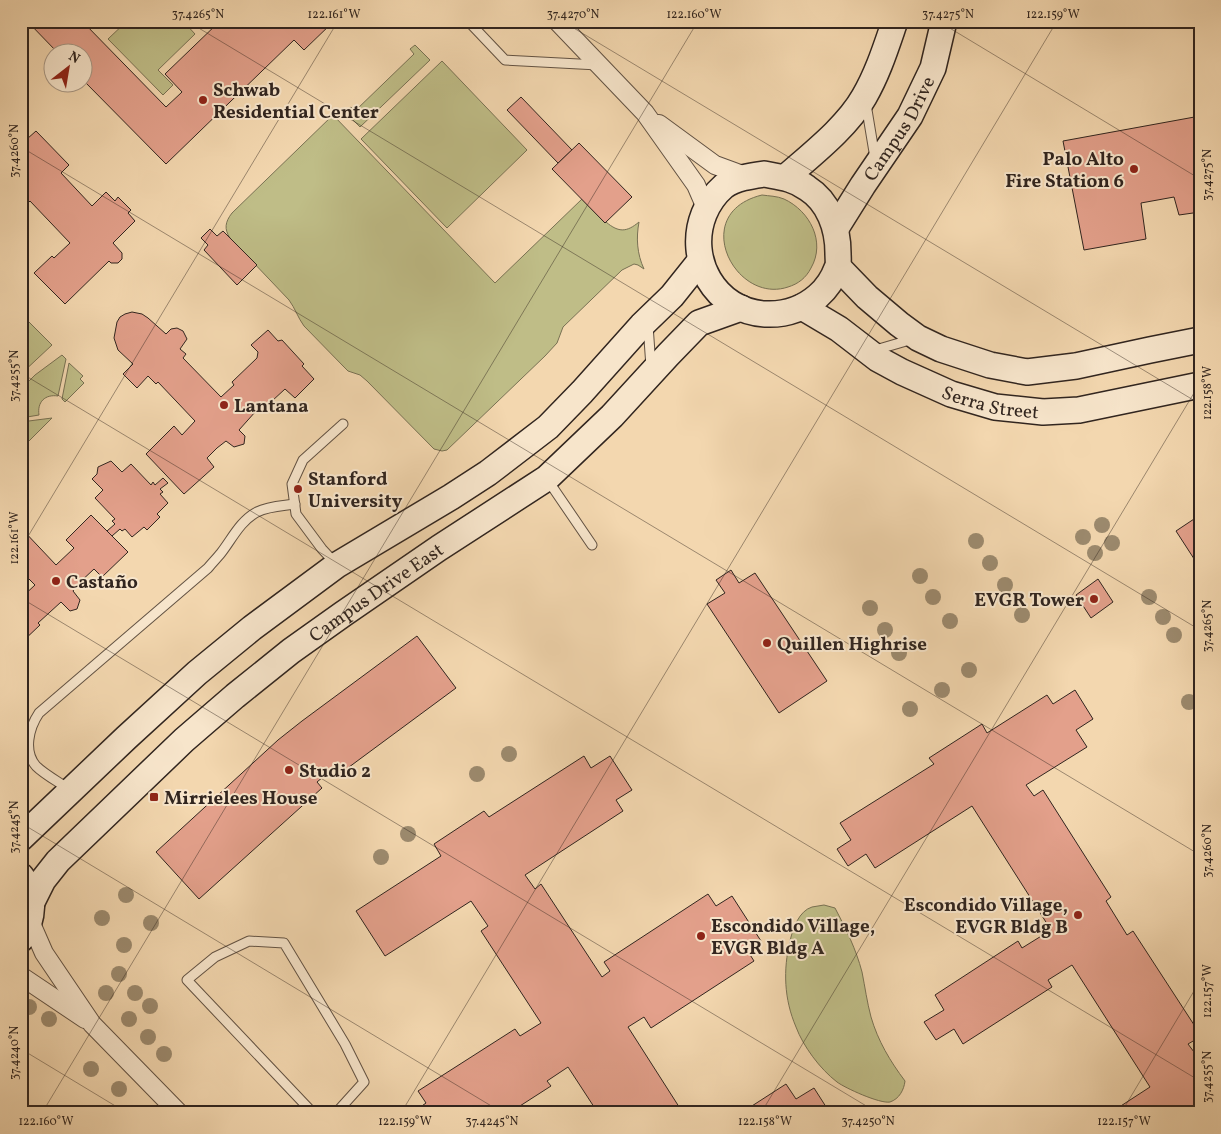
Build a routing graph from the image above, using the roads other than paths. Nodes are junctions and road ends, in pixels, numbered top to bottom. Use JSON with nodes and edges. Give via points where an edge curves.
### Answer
{"nodes":[{"id":1,"x":468,"y":21,"type":"edge"},
{"id":2,"x":557,"y":21,"type":"edge"},
{"id":3,"x":895,"y":21,"type":"edge"},
{"id":4,"x":944,"y":21,"type":"edge"},
{"id":5,"x":599,"y":65,"type":"junction"},
{"id":6,"x":864,"y":96,"type":"junction"},
{"id":7,"x":645,"y":113,"type":"junction"},
{"id":8,"x":876,"y":166,"type":"junction"},
{"id":9,"x":745,"y":176,"type":"junction"},
{"id":10,"x":786,"y":177,"type":"junction"},
{"id":11,"x":706,"y":208,"type":"junction"},
{"id":12,"x":836,"y":228,"type":"junction"},
{"id":13,"x":700,"y":261,"type":"junction"},
{"id":14,"x":838,"y":267,"type":"junction"},
{"id":15,"x":802,"y":307,"type":"junction"},
{"id":16,"x":741,"y":308,"type":"junction"},
{"id":17,"x":648,"y":320,"type":"junction"},
{"id":18,"x":918,"y":338,"type":"junction"},
{"id":19,"x":1200,"y":340,"type":"edge"},
{"id":20,"x":870,"y":352,"type":"junction"},
{"id":21,"x":651,"y":373,"type":"junction"},
{"id":22,"x":1200,"y":385,"type":"edge"},
{"id":23,"x":343,"y":424,"type":"dead end"},
{"id":24,"x":546,"y":478,"type":"junction"},
{"id":25,"x":295,"y":504,"type":"junction"},
{"id":26,"x":592,"y":545,"type":"dead end"},
{"id":27,"x":336,"y":565,"type":"junction"},
{"id":28,"x":71,"y":790,"type":"junction"},
{"id":29,"x":21,"y":838,"type":"edge"},
{"id":30,"x":21,"y":876,"type":"edge"},
{"id":31,"x":28,"y":920,"type":"edge"},
{"id":32,"x":21,"y":976,"type":"edge"},
{"id":33,"x":92,"y":1024,"type":"junction"},
{"id":34,"x":180,"y":1113,"type":"edge"},
{"id":35,"x":313,"y":1113,"type":"edge"},
{"id":36,"x":336,"y":1113,"type":"edge"}],
"edges":[{"from":1,"to":5,"type":"lane","via":[[505,60]]},
{"from":2,"to":5,"type":"street"},
{"from":3,"to":6,"type":"street"},
{"from":4,"to":8,"type":"street","name":"Campus Drive","via":[[933,68],[910,116]]},
{"from":5,"to":7,"type":"street"},
{"from":6,"to":8,"type":"lane"},
{"from":6,"to":10,"type":"street","via":[[838,130]]},
{"from":7,"to":9,"type":"street","via":[[714,165]]},
{"from":7,"to":11,"type":"street","via":[[696,185]]},
{"from":8,"to":12,"type":"street","name":"Campus Drive"},
{"from":9,"to":10,"type":"street"},
{"from":9,"to":11,"type":"street","via":[[724,186]]},
{"from":10,"to":12,"type":"street","via":[[809,189],[824,204]]},
{"from":11,"to":13,"type":"street","via":[[698,234]]},
{"from":12,"to":14,"type":"street"},
{"from":13,"to":16,"type":"street","via":[[710,281],[724,297]]},
{"from":13,"to":17,"type":"street","name":"Campus Drive East"},
{"from":14,"to":15,"type":"street","via":[[829,284]]},
{"from":14,"to":18,"type":"street","name":"Serra Street","via":[[868,297]]},
{"from":15,"to":16,"type":"street","via":[[773,314]]},
{"from":15,"to":20,"type":"street","name":"Serra Street"},
{"from":16,"to":21,"type":"street","name":"Campus Drive East","via":[[699,324]]},
{"from":17,"to":21,"type":"lane"},
{"from":17,"to":27,"type":"street","name":"Campus Drive East","via":[[548,427],[451,498]]},
{"from":18,"to":19,"type":"street","name":"Serra Street","via":[[990,365],[1027,372],[1076,366]]},
{"from":18,"to":20,"type":"lane"},
{"from":20,"to":22,"type":"street","name":"Serra Street","via":[[902,372],[951,394],[995,407],[1043,412],[1079,410]]},
{"from":21,"to":24,"type":"street","name":"Campus Drive East","via":[[612,416]]},
{"from":23,"to":25,"type":"lane","via":[[303,460],[292,484]]},
{"from":24,"to":26,"type":"lane"},
{"from":24,"to":31,"type":"street","name":"Campus Drive East","via":[[343,614],[235,696],[184,740],[58,861],[43,880]]},
{"from":25,"to":27,"type":"lane","via":[[296,514]]},
{"from":25,"to":28,"type":"lane","via":[[257,512],[247,519],[208,568],[39,714],[30,730],[31,756],[40,769]]},
{"from":27,"to":28,"type":"street","name":"Campus Drive East","via":[[197,673]]},
{"from":28,"to":29,"type":"street","name":"Campus Drive East"},
{"from":30,"to":31,"type":"street","via":[[29,889]]},
{"from":31,"to":33,"type":"street","via":[[44,953]]},
{"from":32,"to":33,"type":"street"},
{"from":33,"to":34,"type":"street"},
{"from":35,"to":36,"type":"lane","via":[[186,980],[215,957],[249,941],[284,944],[345,1044],[364,1082]]}]}
